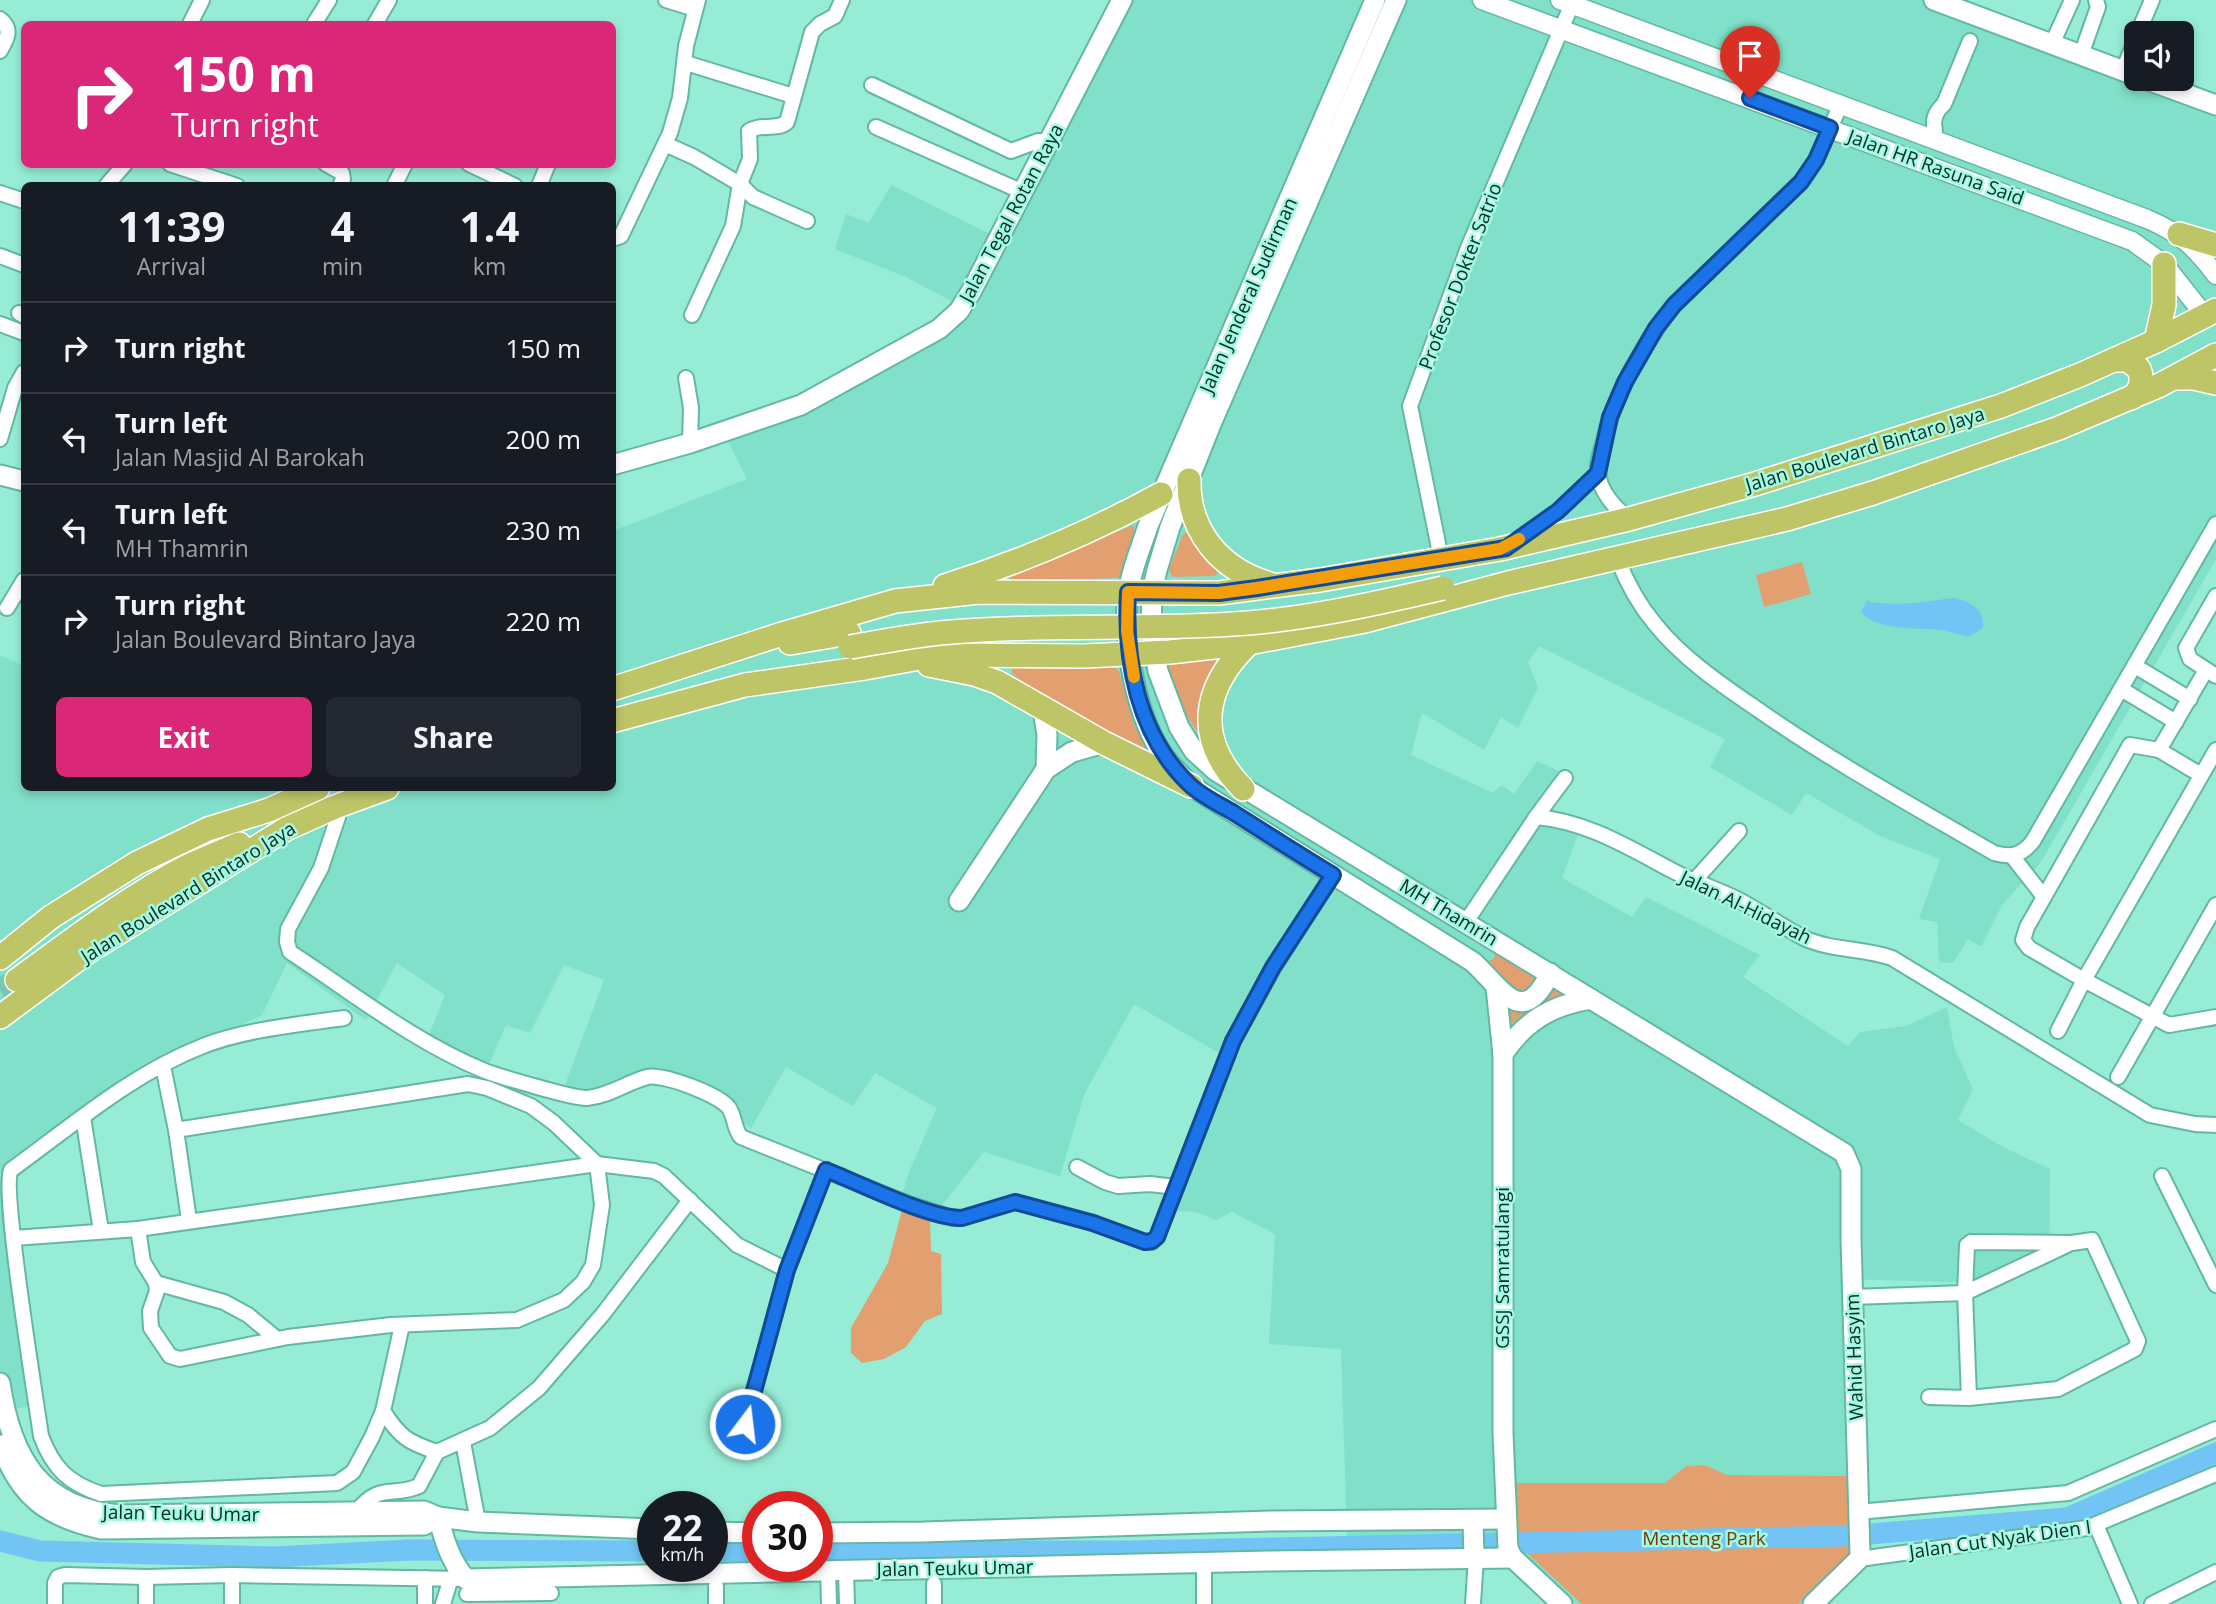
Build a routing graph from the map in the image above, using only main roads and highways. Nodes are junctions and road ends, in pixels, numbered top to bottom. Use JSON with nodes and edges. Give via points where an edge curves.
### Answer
{"nodes":[{"id":1,"x":1122,"y":0,"type":"edge"},
{"id":2,"x":1375,"y":0,"type":"edge"},
{"id":3,"x":1396,"y":0,"type":"edge"},
{"id":4,"x":1934,"y":0,"type":"edge"},
{"id":5,"x":2124,"y":71,"type":"edge"},
{"id":6,"x":1342,"y":75,"type":"junction"},
{"id":7,"x":1360,"y":85,"type":"junction"},
{"id":8,"x":2178,"y":91,"type":"edge"},
{"id":9,"x":1334,"y":96,"type":"junction"},
{"id":10,"x":1352,"y":104,"type":"junction"},
{"id":11,"x":2216,"y":105,"type":"edge"},
{"id":12,"x":2179,"y":234,"type":"road end"},
{"id":13,"x":2216,"y":245,"type":"edge"},
{"id":14,"x":2164,"y":264,"type":"road end"},
{"id":15,"x":2211,"y":313,"type":"edge"},
{"id":16,"x":2155,"y":341,"type":"junction"},
{"id":17,"x":2216,"y":355,"type":"edge"},
{"id":18,"x":2114,"y":360,"type":"junction"},
{"id":19,"x":2173,"y":378,"type":"junction"},
{"id":20,"x":2216,"y":383,"type":"edge"},
{"id":21,"x":2131,"y":398,"type":"junction"},
{"id":22,"x":616,"y":464,"type":"edge"},
{"id":23,"x":0,"y":475,"type":"edge"},
{"id":24,"x":21,"y":480,"type":"edge"},
{"id":25,"x":1189,"y":480,"type":"junction"},
{"id":26,"x":1161,"y":494,"type":"junction"},
{"id":27,"x":1441,"y":573,"type":"junction"},
{"id":28,"x":1508,"y":583,"type":"junction"},
{"id":29,"x":1276,"y":586,"type":"junction"},
{"id":30,"x":1088,"y":592,"type":"junction"},
{"id":31,"x":1128,"y":592,"type":"junction"},
{"id":32,"x":1152,"y":592,"type":"junction"},
{"id":33,"x":1191,"y":593,"type":"junction"},
{"id":34,"x":895,"y":601,"type":"junction"},
{"id":35,"x":849,"y":640,"type":"junction"},
{"id":36,"x":1249,"y":643,"type":"junction"},
{"id":37,"x":745,"y":647,"type":"junction"},
{"id":38,"x":1199,"y":649,"type":"junction"},
{"id":39,"x":1130,"y":653,"type":"junction"},
{"id":40,"x":1155,"y":653,"type":"junction"},
{"id":41,"x":1084,"y":656,"type":"junction"},
{"id":42,"x":901,"y":663,"type":"junction"},
{"id":43,"x":775,"y":679,"type":"junction"},
{"id":44,"x":616,"y":688,"type":"edge"},
{"id":45,"x":1043,"y":710,"type":"junction"},
{"id":46,"x":616,"y":720,"type":"edge"},
{"id":47,"x":1104,"y":743,"type":"junction"},
{"id":48,"x":1046,"y":769,"type":"junction"},
{"id":49,"x":1191,"y":786,"type":"junction"},
{"id":50,"x":1243,"y":789,"type":"junction"},
{"id":51,"x":311,"y":791,"type":"edge"},
{"id":52,"x":379,"y":791,"type":"edge"},
{"id":53,"x":269,"y":810,"type":"junction"},
{"id":54,"x":285,"y":829,"type":"junction"},
{"id":55,"x":959,"y":901,"type":"dead end"},
{"id":56,"x":28,"y":933,"type":"junction"},
{"id":57,"x":0,"y":944,"type":"edge"},
{"id":58,"x":9,"y":969,"type":"edge"},
{"id":59,"x":1550,"y":973,"type":"junction"},
{"id":60,"x":1496,"y":988,"type":"junction"},
{"id":61,"x":1591,"y":999,"type":"junction"},
{"id":62,"x":3,"y":1017,"type":"edge"},
{"id":63,"x":1503,"y":1054,"type":"junction"},
{"id":64,"x":1848,"y":1160,"type":"joint"},
{"id":65,"x":1,"y":1395,"type":"edge"},
{"id":66,"x":0,"y":1442,"type":"edge"},
{"id":67,"x":438,"y":1517,"type":"junction"},
{"id":68,"x":637,"y":1528,"type":"edge"},
{"id":69,"x":833,"y":1533,"type":"edge"},
{"id":70,"x":1508,"y":1539,"type":"junction"},
{"id":71,"x":1474,"y":1542,"type":"junction"},
{"id":72,"x":551,"y":1591,"type":"edge"},
{"id":73,"x":1562,"y":1604,"type":"edge"},
{"id":74,"x":1813,"y":1604,"type":"edge"}],
"edges":[{"from":1,"to":22,"type":"main road","name":"Jalan Tegal Rotan Raya","via":[[972,290],[951,320],[801,405]]},
{"from":2,"to":6,"type":"main road","name":"Jalan Jenderal Sudirman"},
{"from":3,"to":7,"type":"main road","name":"Jalan Jenderal Sudirman"},
{"from":4,"to":5,"type":"main road"},
{"from":6,"to":7,"type":"main road","via":[[1351,86]]},
{"from":6,"to":9,"type":"main road","name":"Jalan Jenderal Sudirman"},
{"from":7,"to":10,"type":"main road","name":"Jalan Jenderal Sudirman"},
{"from":8,"to":11,"type":"main road"},
{"from":9,"to":10,"type":"main road","via":[[1342,95]]},
{"from":9,"to":26,"type":"main road","name":"Jalan Jenderal Sudirman"},
{"from":10,"to":25,"type":"main road","name":"Jalan Jenderal Sudirman"},
{"from":12,"to":13,"type":"main road"},
{"from":14,"to":16,"type":"main road","via":[[2164,305]]},
{"from":15,"to":16,"type":"main road","name":"Jalan Boulevard Bintaro Jaya"},
{"from":16,"to":18,"type":"main road","name":"Jalan Boulevard Bintaro Jaya"},
{"from":17,"to":19,"type":"main road","name":"Jalan Boulevard Bintaro Jaya"},
{"from":18,"to":21,"type":"main road","via":[[2128,360],[2139,369],[2142,383]]},
{"from":18,"to":27,"type":"main road","name":"Jalan Boulevard Bintaro Jaya","via":[[1968,418],[1629,519],[1503,548]]},
{"from":19,"to":20,"type":"main road"},
{"from":19,"to":21,"type":"main road","name":"Jalan Boulevard Bintaro Jaya"},
{"from":21,"to":28,"type":"main road","name":"Jalan Boulevard Bintaro Jaya","via":[[2059,428],[1787,519]]},
{"from":23,"to":24,"type":"main road"},
{"from":25,"to":29,"type":"main road","via":[[1192,511],[1210,547],[1233,568]]},
{"from":25,"to":32,"type":"main road","name":"Jalan Jenderal Sudirman"},
{"from":26,"to":31,"type":"main road","name":"Jalan Jenderal Sudirman"},
{"from":26,"to":34,"type":"main road","via":[[1081,535],[1003,567]]},
{"from":27,"to":28,"type":"main road","name":"Jalan Boulevard Bintaro Jaya"},
{"from":27,"to":29,"type":"main road","name":"Jalan Boulevard Bintaro Jaya"},
{"from":27,"to":35,"type":"main road","name":"Jalan Boulevard Bintaro Jaya","bridge":true,"via":[[1347,608],[1270,621],[962,631]]},
{"from":28,"to":36,"type":"main road","name":"Jalan Boulevard Bintaro Jaya","via":[[1378,618]]},
{"from":29,"to":33,"type":"main road","name":"Jalan Boulevard Bintaro Jaya"},
{"from":30,"to":31,"type":"main road","name":"Jalan Boulevard Bintaro Jaya"},
{"from":30,"to":34,"type":"main road","name":"Jalan Boulevard Bintaro Jaya","via":[[979,592]]},
{"from":30,"to":41,"type":"main road","via":[[1107,598],[1114,609],[1115,627],[1101,649]]},
{"from":31,"to":32,"type":"main road","name":"Jalan Boulevard Bintaro Jaya"},
{"from":31,"to":39,"type":"main road","name":"MH Thamrin"},
{"from":32,"to":33,"type":"main road","name":"Jalan Boulevard Bintaro Jaya"},
{"from":32,"to":40,"type":"main road","name":"MH Thamrin"},
{"from":33,"to":38,"type":"main road","via":[[1177,600],[1174,624],[1183,640]]},
{"from":34,"to":37,"type":"main road","name":"Jalan Boulevard Bintaro Jaya"},
{"from":35,"to":37,"type":"main road","name":"Jalan Boulevard Bintaro Jaya"},
{"from":35,"to":43,"type":"main road","name":"Jalan Boulevard Bintaro Jaya","via":[[807,657]]},
{"from":36,"to":38,"type":"main road","name":"Jalan Boulevard Bintaro Jaya"},
{"from":36,"to":50,"type":"main road","via":[[1221,678],[1209,715],[1215,750]]},
{"from":37,"to":44,"type":"main road","name":"Jalan Boulevard Bintaro Jaya"},
{"from":38,"to":40,"type":"main road","name":"Jalan Boulevard Bintaro Jaya"},
{"from":39,"to":40,"type":"main road","name":"Jalan Boulevard Bintaro Jaya"},
{"from":39,"to":41,"type":"main road","name":"Jalan Boulevard Bintaro Jaya"},
{"from":39,"to":49,"type":"main road","name":"MH Thamrin","via":[[1150,730],[1165,758]]},
{"from":40,"to":50,"type":"main road","name":"MH Thamrin","via":[[1178,727],[1194,751]]},
{"from":41,"to":42,"type":"main road","name":"Jalan Boulevard Bintaro Jaya","via":[[956,655]]},
{"from":42,"to":43,"type":"main road","name":"Jalan Boulevard Bintaro Jaya"},
{"from":42,"to":45,"type":"main road","via":[[975,674]]},
{"from":43,"to":46,"type":"main road","name":"Jalan Boulevard Bintaro Jaya"},
{"from":45,"to":47,"type":"main road"},
{"from":45,"to":48,"type":"main road"},
{"from":47,"to":48,"type":"main road","via":[[1072,752]]},
{"from":47,"to":49,"type":"main road"},
{"from":48,"to":55,"type":"main road"},
{"from":49,"to":60,"type":"main road","name":"MH Thamrin","via":[[1473,962]]},
{"from":50,"to":59,"type":"main road","name":"MH Thamrin"},
{"from":51,"to":53,"type":"main road","name":"Jalan Boulevard Bintaro Jaya"},
{"from":52,"to":54,"type":"main road","name":"Jalan Boulevard Bintaro Jaya"},
{"from":53,"to":56,"type":"main road","name":"Jalan Boulevard Bintaro Jaya","via":[[176,843]]},
{"from":53,"to":58,"type":"main road","via":[[131,885]]},
{"from":54,"to":58,"type":"main road","via":[[184,868]]},
{"from":54,"to":62,"type":"main road","name":"Jalan Boulevard Bintaro Jaya","via":[[89,951]]},
{"from":56,"to":57,"type":"main road"},
{"from":56,"to":58,"type":"main road","name":"Jalan Boulevard Bintaro Jaya"},
{"from":59,"to":60,"type":"main road","via":[[1538,995],[1525,1002]]},
{"from":59,"to":61,"type":"main road","name":"MH Thamrin"},
{"from":60,"to":63,"type":"main road","name":"GSSJ Samratulangi"},
{"from":61,"to":63,"type":"main road","via":[[1540,1015]]},
{"from":61,"to":64,"type":"main road","name":"MH Thamrin","via":[[1838,1149]]},
{"from":63,"to":70,"type":"main road","name":"GSSJ Samratulangi","via":[[1503,1433]]},
{"from":64,"to":74,"type":"main road","name":"Wahid Hasyim","via":[[1852,1169],[1859,1557]]},
{"from":65,"to":67,"type":"main road","name":"Jalan Teuku Umar","via":[[14,1443],[33,1475],[60,1498],[85,1510],[120,1515],[424,1511]]},
{"from":66,"to":67,"type":"main road","name":"Jalan Teuku Umar","via":[[19,1482],[35,1501],[73,1523],[101,1529],[424,1525]]},
{"from":67,"to":68,"type":"main road","name":"Jalan Teuku Umar"},
{"from":67,"to":72,"type":"main road","name":"Jalan Teuku Umar","via":[[460,1580]]},
{"from":69,"to":71,"type":"main road","name":"Jalan Teuku Umar","via":[[1271,1521]]},
{"from":70,"to":71,"type":"main road","name":"Jalan Teuku Umar"},
{"from":70,"to":71,"type":"main road","name":"Jalan Teuku Umar"},
{"from":70,"to":73,"type":"main road"},
{"from":71,"to":72,"type":"main road","name":"Jalan Teuku Umar","via":[[1204,1562]]}]}
